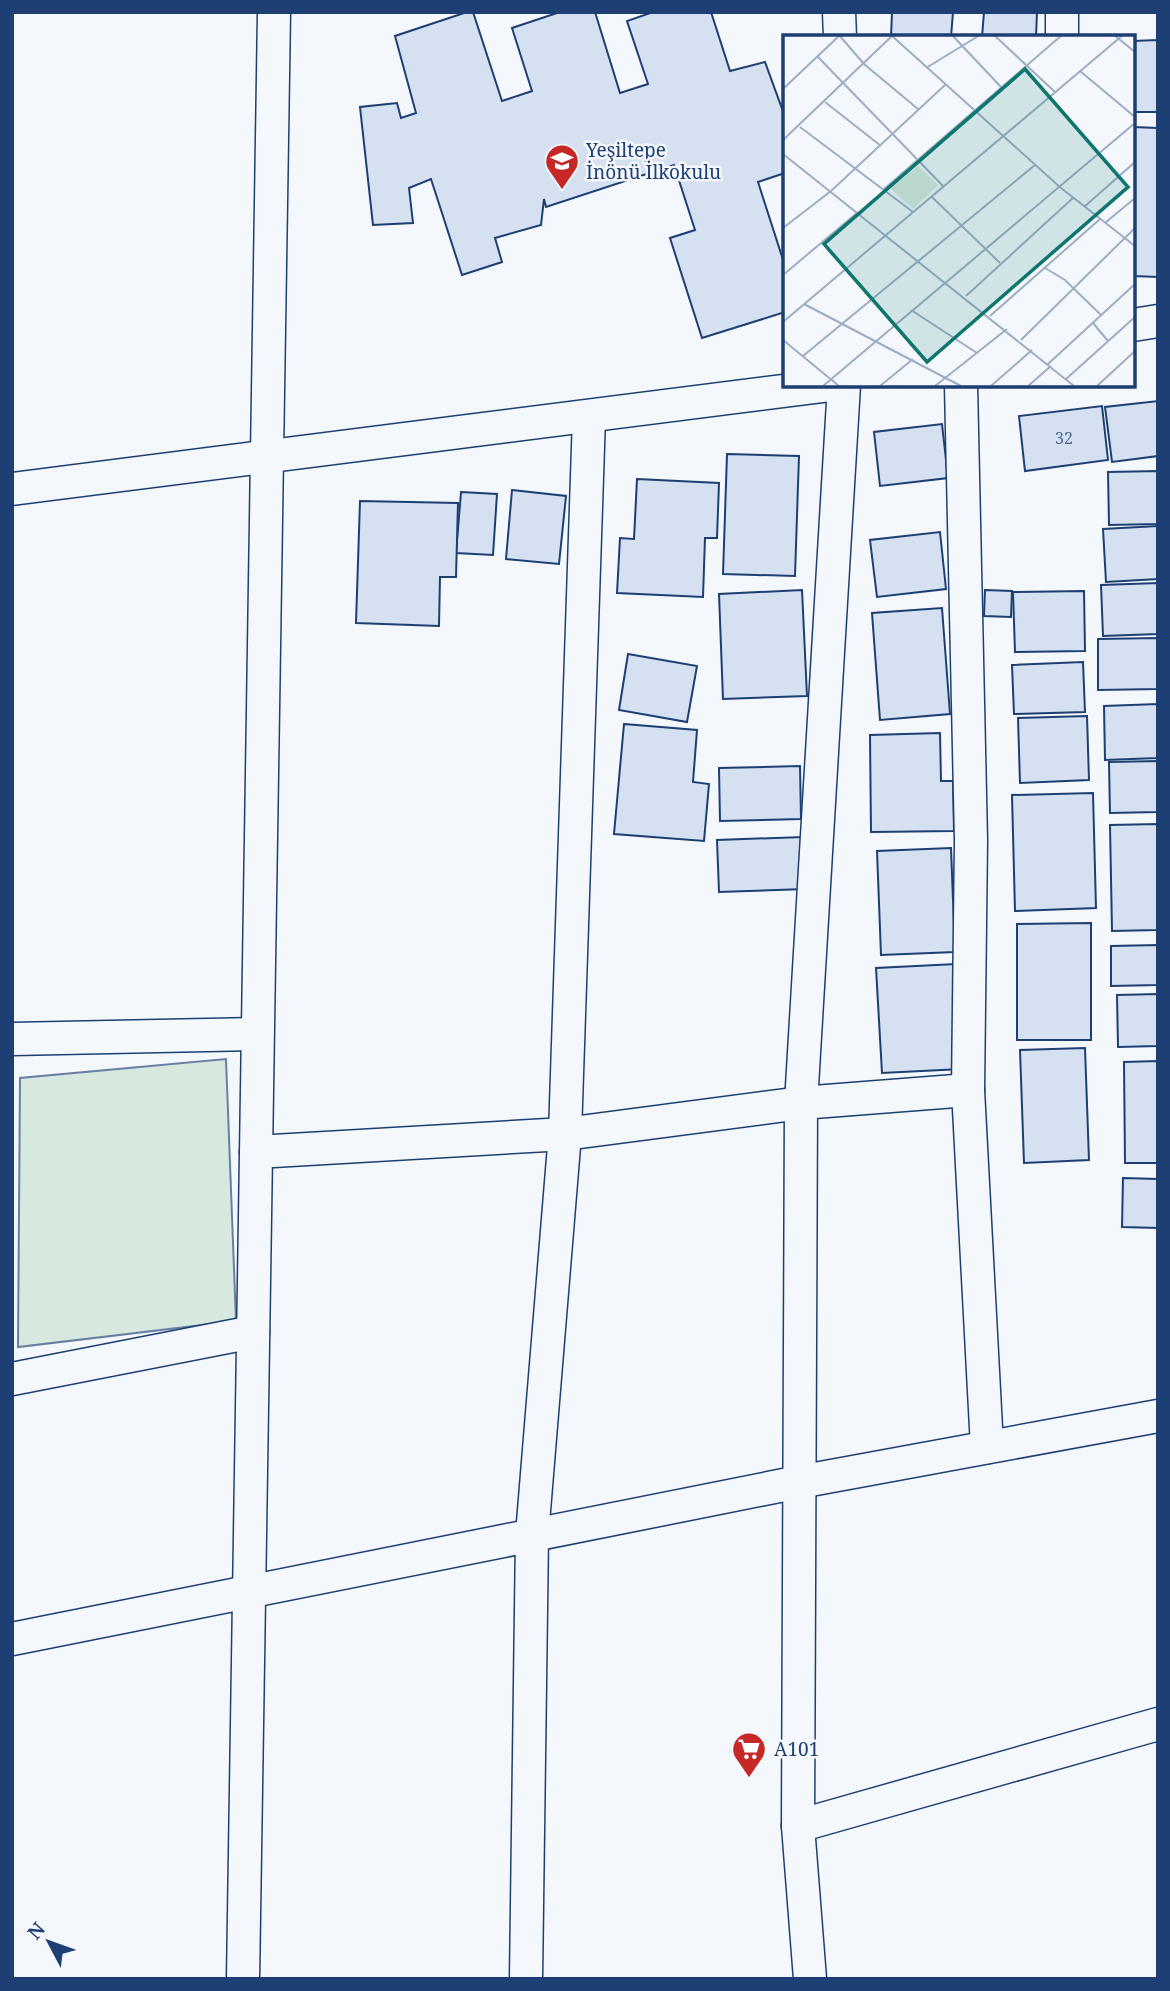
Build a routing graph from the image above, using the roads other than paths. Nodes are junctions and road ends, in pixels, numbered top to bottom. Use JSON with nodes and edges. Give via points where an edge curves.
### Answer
{"nodes":[{"id":1,"x":274,"y":12,"type":"edge"},
{"id":2,"x":839,"y":12,"type":"edge"},
{"id":3,"x":1062,"y":12,"type":"edge"},
{"id":4,"x":840,"y":35,"type":"edge"},
{"id":5,"x":1062,"y":35,"type":"edge"},
{"id":6,"x":1158,"y":321,"type":"edge"},
{"id":7,"x":1135,"y":325,"type":"edge"},
{"id":8,"x":816,"y":387,"type":"edge"},
{"id":9,"x":845,"y":387,"type":"edge"},
{"id":10,"x":961,"y":387,"type":"edge"},
{"id":11,"x":589,"y":417,"type":"junction"},
{"id":12,"x":265,"y":454,"type":"junction"},
{"id":13,"x":12,"y":489,"type":"edge"},
{"id":14,"x":257,"y":1034,"type":"junction"},
{"id":15,"x":12,"y":1040,"type":"edge"},
{"id":16,"x":968,"y":1090,"type":"junction"},
{"id":17,"x":800,"y":1102,"type":"junction"},
{"id":18,"x":565,"y":1134,"type":"junction"},
{"id":19,"x":256,"y":1152,"type":"junction"},
{"id":20,"x":253,"y":1332,"type":"junction"},
{"id":21,"x":12,"y":1379,"type":"edge"},
{"id":22,"x":1158,"y":1416,"type":"edge"},
{"id":23,"x":987,"y":1447,"type":"junction"},
{"id":24,"x":799,"y":1482,"type":"junction"},
{"id":25,"x":532,"y":1535,"type":"junction"},
{"id":26,"x":249,"y":1592,"type":"junction"},
{"id":27,"x":12,"y":1639,"type":"edge"},
{"id":28,"x":1158,"y":1724,"type":"edge"},
{"id":29,"x":798,"y":1826,"type":"junction"},
{"id":30,"x":243,"y":1979,"type":"edge"},
{"id":31,"x":526,"y":1979,"type":"edge"},
{"id":32,"x":810,"y":1979,"type":"edge"}],
"edges":[{"from":1,"to":12,"type":"street"},
{"from":2,"to":4,"type":"street"},
{"from":3,"to":5,"type":"street"},
{"from":6,"to":7,"type":"street"},
{"from":8,"to":11,"type":"street"},
{"from":9,"to":17,"type":"street"},
{"from":10,"to":16,"type":"street","via":[[971,840]]},
{"from":11,"to":12,"type":"street"},
{"from":11,"to":18,"type":"street"},
{"from":12,"to":13,"type":"street"},
{"from":12,"to":14,"type":"street"},
{"from":14,"to":15,"type":"street"},
{"from":14,"to":19,"type":"street"},
{"from":16,"to":17,"type":"street"},
{"from":16,"to":23,"type":"street"},
{"from":17,"to":18,"type":"street"},
{"from":17,"to":24,"type":"street"},
{"from":18,"to":19,"type":"street"},
{"from":18,"to":25,"type":"street"},
{"from":19,"to":20,"type":"street"},
{"from":20,"to":21,"type":"street"},
{"from":20,"to":26,"type":"street"},
{"from":22,"to":23,"type":"street"},
{"from":23,"to":24,"type":"street"},
{"from":24,"to":25,"type":"street"},
{"from":24,"to":29,"type":"street"},
{"from":25,"to":26,"type":"street"},
{"from":25,"to":31,"type":"street"},
{"from":26,"to":27,"type":"street"},
{"from":26,"to":30,"type":"street"},
{"from":28,"to":29,"type":"street"},
{"from":29,"to":32,"type":"street"}]}
